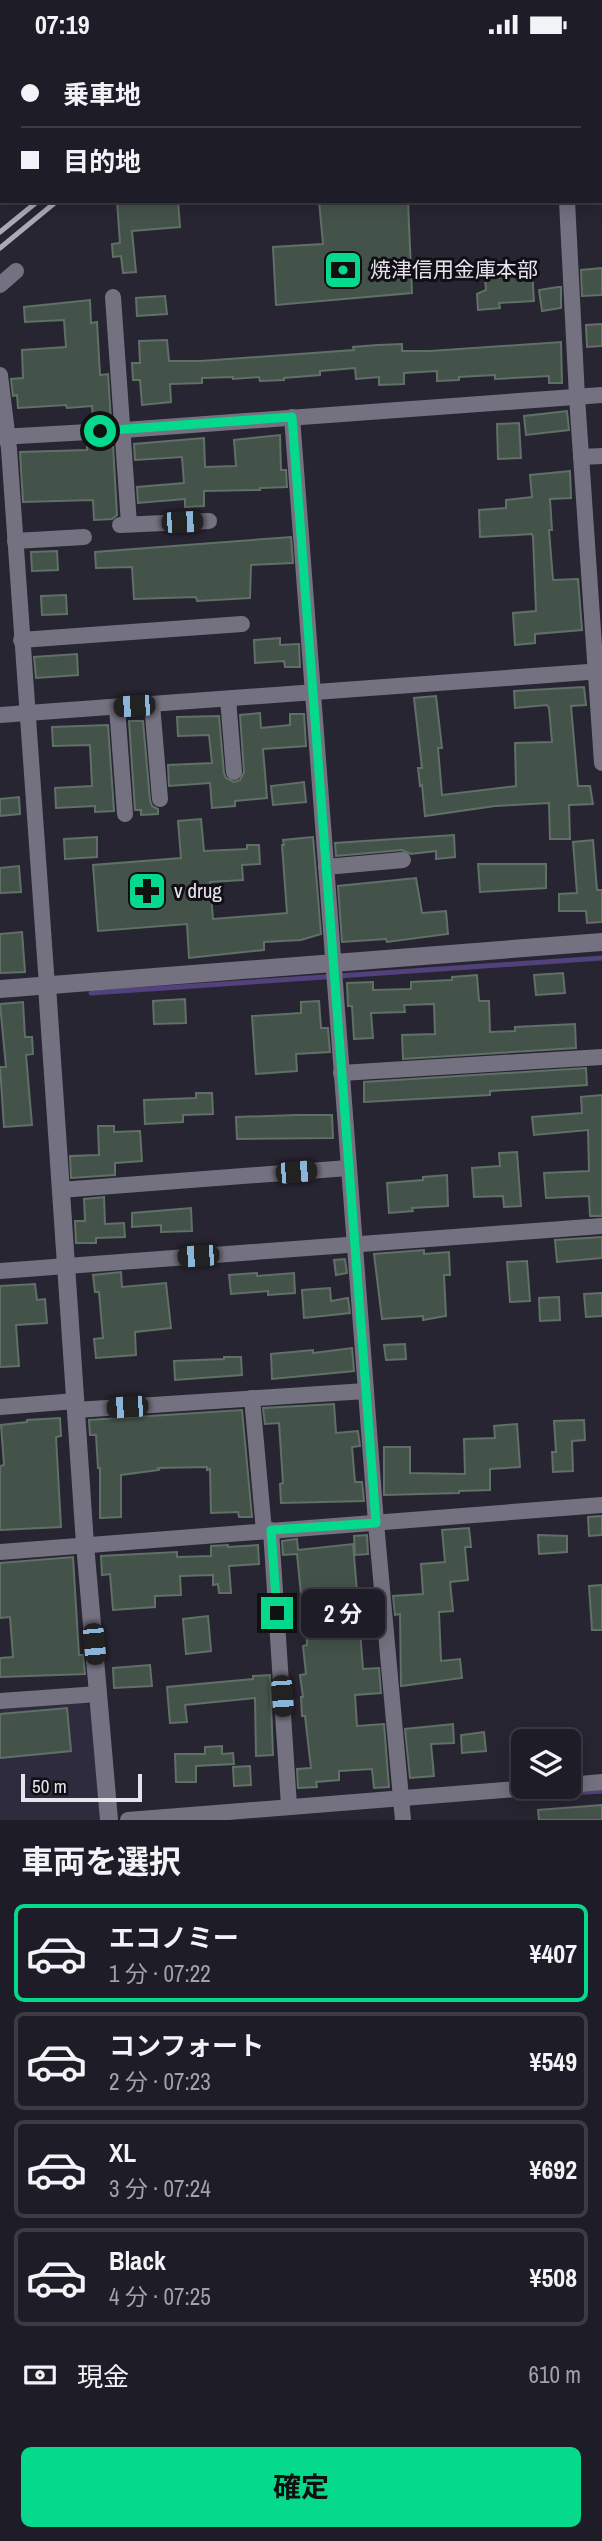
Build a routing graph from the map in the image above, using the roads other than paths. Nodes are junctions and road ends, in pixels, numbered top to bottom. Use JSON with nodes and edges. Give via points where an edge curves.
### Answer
{"nodes":[{"id":1,"x":567,"y":203,"type":"edge"},
{"id":2,"x":16,"y":271,"type":"dead end"},
{"id":3,"x":0,"y":285,"type":"edge"},
{"id":4,"x":113,"y":297,"type":"dead end"},
{"id":5,"x":0,"y":375,"type":"edge"},
{"id":6,"x":602,"y":395,"type":"edge"},
{"id":7,"x":577,"y":397,"type":"junction"},
{"id":8,"x":292,"y":417,"type":"junction"},
{"id":9,"x":124,"y":430,"type":"junction"},
{"id":10,"x":4,"y":443,"type":"edge"},
{"id":11,"x":602,"y":456,"type":"edge"},
{"id":12,"x":581,"y":457,"type":"junction"},
{"id":13,"x":7,"y":517,"type":"edge"},
{"id":14,"x":209,"y":521,"type":"dead end"},
{"id":15,"x":84,"y":537,"type":"dead end"},
{"id":16,"x":15,"y":541,"type":"junction"},
{"id":17,"x":242,"y":624,"type":"dead end"},
{"id":18,"x":21,"y":639,"type":"junction"},
{"id":19,"x":599,"y":671,"type":"edge"},
{"id":20,"x":313,"y":693,"type":"junction"},
{"id":21,"x":228,"y":699,"type":"junction"},
{"id":22,"x":152,"y":704,"type":"junction"},
{"id":23,"x":117,"y":707,"type":"junction"},
{"id":24,"x":26,"y":713,"type":"junction"},
{"id":25,"x":0,"y":715,"type":"edge"},
{"id":26,"x":602,"y":763,"type":"edge"},
{"id":27,"x":234,"y":772,"type":"dead end"},
{"id":28,"x":160,"y":799,"type":"dead end"},
{"id":29,"x":125,"y":814,"type":"dead end"},
{"id":30,"x":403,"y":860,"type":"dead end"},
{"id":31,"x":326,"y":867,"type":"junction"},
{"id":32,"x":602,"y":942,"type":"edge"},
{"id":33,"x":333,"y":963,"type":"junction"},
{"id":34,"x":47,"y":986,"type":"junction"},
{"id":35,"x":0,"y":989,"type":"edge"},
{"id":36,"x":602,"y":1057,"type":"edge"},
{"id":37,"x":341,"y":1073,"type":"junction"},
{"id":38,"x":348,"y":1168,"type":"junction"},
{"id":39,"x":60,"y":1190,"type":"junction"},
{"id":40,"x":602,"y":1226,"type":"edge"},
{"id":41,"x":356,"y":1245,"type":"junction"},
{"id":42,"x":66,"y":1265,"type":"junction"},
{"id":43,"x":0,"y":1271,"type":"edge"},
{"id":44,"x":366,"y":1391,"type":"junction"},
{"id":45,"x":252,"y":1398,"type":"junction"},
{"id":46,"x":76,"y":1406,"type":"junction"},
{"id":47,"x":0,"y":1407,"type":"edge"},
{"id":48,"x":602,"y":1505,"type":"edge"},
{"id":49,"x":376,"y":1523,"type":"junction"},
{"id":50,"x":268,"y":1531,"type":"junction"},
{"id":51,"x":85,"y":1544,"type":"junction"},
{"id":52,"x":0,"y":1552,"type":"edge"},
{"id":53,"x":98,"y":1694,"type":"junction"},
{"id":54,"x":0,"y":1701,"type":"edge"},
{"id":55,"x":602,"y":1782,"type":"edge"},
{"id":56,"x":581,"y":1784,"type":"edge"},
{"id":57,"x":511,"y":1789,"type":"edge"},
{"id":58,"x":401,"y":1797,"type":"junction"},
{"id":59,"x":289,"y":1806,"type":"junction"},
{"id":60,"x":109,"y":1820,"type":"edge"},
{"id":61,"x":128,"y":1820,"type":"edge"},
{"id":62,"x":403,"y":1820,"type":"edge"}],
"edges":[{"from":1,"to":7,"type":"street"},
{"from":2,"to":3,"type":"street"},
{"from":4,"to":9,"type":"street"},
{"from":5,"to":10,"type":"street"},
{"from":6,"to":7,"type":"street"},
{"from":7,"to":8,"type":"street"},
{"from":7,"to":12,"type":"street"},
{"from":8,"to":9,"type":"street"},
{"from":8,"to":20,"type":"street"},
{"from":9,"to":10,"type":"street"},
{"from":9,"to":14,"type":"street","via":[[125,525]]},
{"from":10,"to":13,"type":"street"},
{"from":11,"to":12,"type":"street"},
{"from":12,"to":19,"type":"street"},
{"from":13,"to":16,"type":"street"},
{"from":15,"to":16,"type":"street"},
{"from":16,"to":18,"type":"street"},
{"from":17,"to":18,"type":"street"},
{"from":18,"to":24,"type":"street"},
{"from":19,"to":20,"type":"street"},
{"from":19,"to":26,"type":"street"},
{"from":20,"to":21,"type":"street"},
{"from":20,"to":31,"type":"street"},
{"from":21,"to":22,"type":"street"},
{"from":21,"to":27,"type":"street"},
{"from":22,"to":23,"type":"street"},
{"from":22,"to":28,"type":"street"},
{"from":23,"to":24,"type":"street"},
{"from":23,"to":29,"type":"street"},
{"from":24,"to":25,"type":"street"},
{"from":24,"to":34,"type":"street"},
{"from":30,"to":31,"type":"street"},
{"from":31,"to":33,"type":"street"},
{"from":32,"to":33,"type":"street"},
{"from":33,"to":34,"type":"street"},
{"from":33,"to":37,"type":"street"},
{"from":34,"to":35,"type":"street"},
{"from":34,"to":39,"type":"street"},
{"from":36,"to":37,"type":"street"},
{"from":37,"to":38,"type":"street"},
{"from":38,"to":39,"type":"street"},
{"from":38,"to":41,"type":"street"},
{"from":39,"to":42,"type":"street"},
{"from":40,"to":41,"type":"street"},
{"from":41,"to":42,"type":"street"},
{"from":41,"to":44,"type":"street"},
{"from":42,"to":43,"type":"street"},
{"from":42,"to":46,"type":"street"},
{"from":44,"to":45,"type":"street"},
{"from":44,"to":49,"type":"street"},
{"from":45,"to":46,"type":"street"},
{"from":45,"to":50,"type":"street"},
{"from":46,"to":47,"type":"street"},
{"from":46,"to":51,"type":"street"},
{"from":48,"to":49,"type":"street"},
{"from":49,"to":50,"type":"street"},
{"from":49,"to":58,"type":"street"},
{"from":50,"to":51,"type":"street"},
{"from":50,"to":59,"type":"street"},
{"from":51,"to":52,"type":"street"},
{"from":51,"to":53,"type":"street"},
{"from":53,"to":54,"type":"street"},
{"from":53,"to":60,"type":"street"},
{"from":55,"to":56,"type":"street"},
{"from":57,"to":58,"type":"street"},
{"from":58,"to":59,"type":"street"},
{"from":58,"to":62,"type":"street"},
{"from":59,"to":61,"type":"street"}]}
